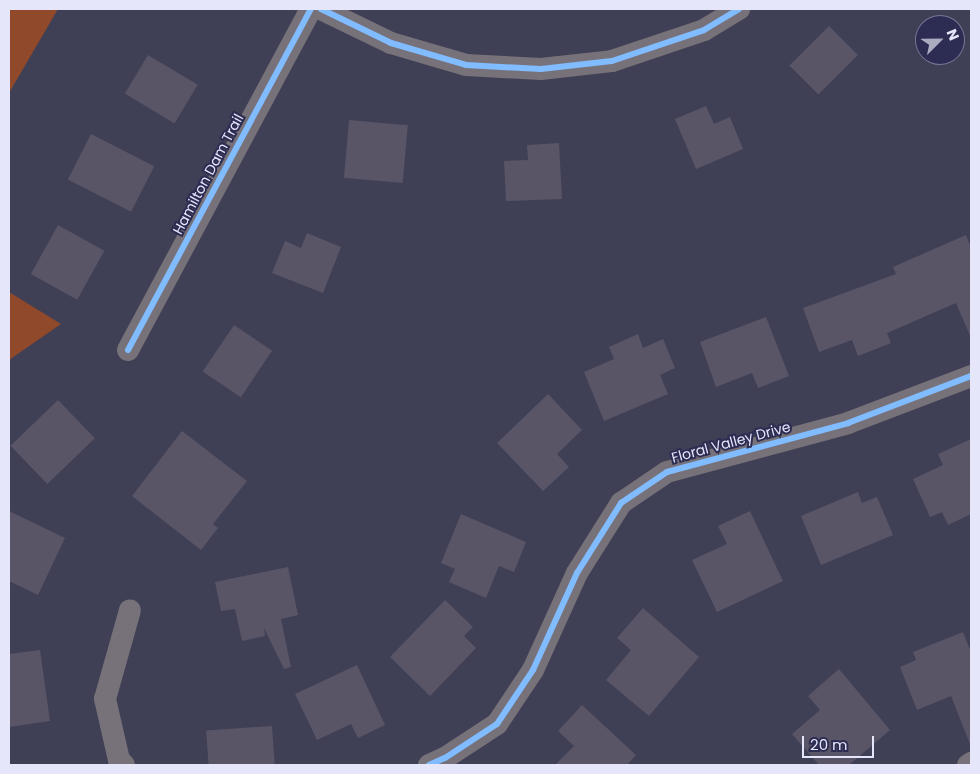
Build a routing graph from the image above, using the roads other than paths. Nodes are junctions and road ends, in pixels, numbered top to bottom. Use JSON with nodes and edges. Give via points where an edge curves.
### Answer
{"nodes":[{"id":1,"x":311,"y":9,"type":"edge"},
{"id":2,"x":321,"y":9,"type":"edge"},
{"id":3,"x":739,"y":9,"type":"edge"},
{"id":4,"x":128,"y":350,"type":"dead end"},
{"id":5,"x":971,"y":376,"type":"edge"},
{"id":6,"x":130,"y":610,"type":"dead end"},
{"id":7,"x":971,"y":763,"type":"edge"},
{"id":8,"x":124,"y":765,"type":"edge"},
{"id":9,"x":429,"y":765,"type":"edge"},
{"id":10,"x":968,"y":765,"type":"edge"}],
"edges":[{"from":1,"to":4,"type":"street","name":"Hamilton Dam Trail"},
{"from":2,"to":3,"type":"street","via":[[391,43],[466,65],[542,69],[612,61],[704,30]]},
{"from":5,"to":9,"type":"street","name":"Floral Valley Drive","via":[[848,423],[667,472],[621,504],[577,573],[533,670],[497,724]]},
{"from":6,"to":8,"type":"street","via":[[105,699],[119,760]]},
{"from":7,"to":10,"type":"street"}]}
